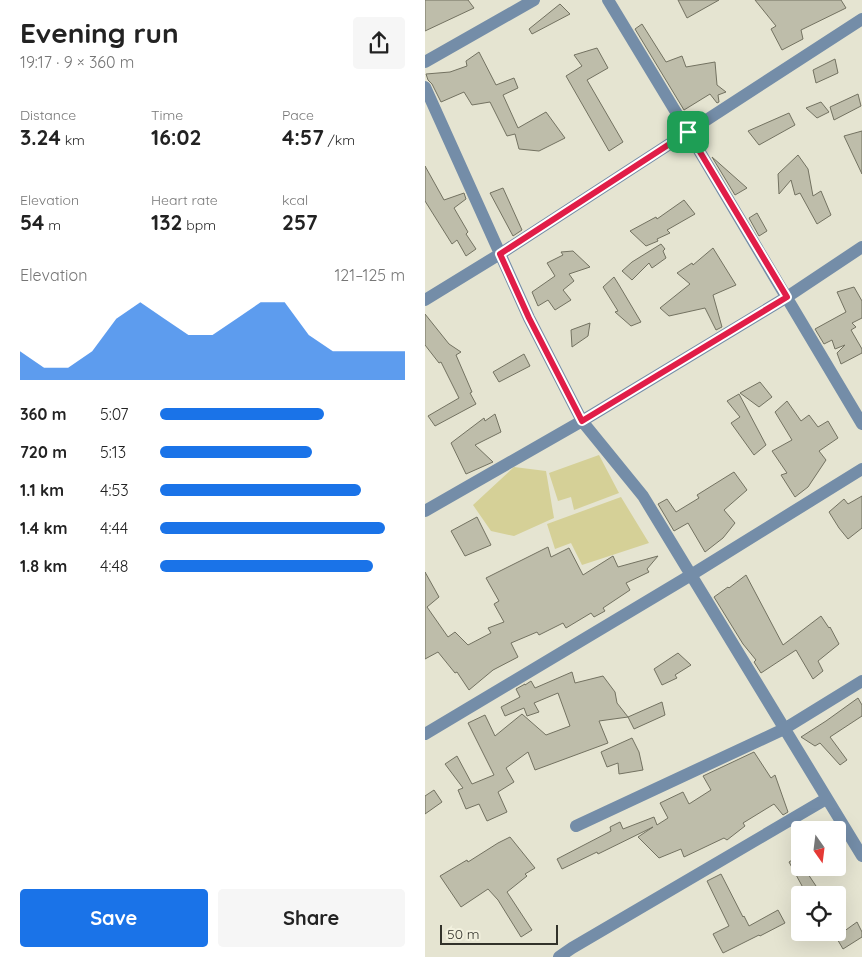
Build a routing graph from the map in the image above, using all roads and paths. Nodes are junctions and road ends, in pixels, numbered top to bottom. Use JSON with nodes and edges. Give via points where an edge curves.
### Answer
{"nodes":[{"id":1,"x":534,"y":0,"type":"edge"},
{"id":2,"x":608,"y":0,"type":"edge"},
{"id":3,"x":862,"y":20,"type":"edge"},
{"id":4,"x":425,"y":62,"type":"edge"},
{"id":5,"x":425,"y":87,"type":"edge"},
{"id":6,"x":688,"y":132,"type":"junction"},
{"id":7,"x":862,"y":247,"type":"edge"},
{"id":8,"x":500,"y":254,"type":"junction"},
{"id":9,"x":787,"y":297,"type":"junction"},
{"id":10,"x":425,"y":300,"type":"edge"},
{"id":11,"x":582,"y":421,"type":"junction"},
{"id":12,"x":862,"y":424,"type":"edge"},
{"id":13,"x":862,"y":468,"type":"edge"},
{"id":14,"x":425,"y":511,"type":"edge"},
{"id":15,"x":691,"y":576,"type":"junction"},
{"id":16,"x":862,"y":681,"type":"edge"},
{"id":17,"x":784,"y":729,"type":"junction"},
{"id":18,"x":425,"y":734,"type":"edge"},
{"id":19,"x":826,"y":798,"type":"junction"},
{"id":20,"x":576,"y":826,"type":"dead end"},
{"id":21,"x":862,"y":856,"type":"edge"},
{"id":22,"x":559,"y":957,"type":"edge"}],
"edges":[{"from":1,"to":4,"type":"street"},
{"from":2,"to":6,"type":"street"},
{"from":3,"to":6,"type":"street"},
{"from":5,"to":8,"type":"street"},
{"from":6,"to":8,"type":"street"},
{"from":6,"to":9,"type":"street"},
{"from":7,"to":9,"type":"street"},
{"from":8,"to":10,"type":"street"},
{"from":8,"to":11,"type":"street"},
{"from":9,"to":11,"type":"street"},
{"from":9,"to":12,"type":"street"},
{"from":11,"to":14,"type":"street"},
{"from":11,"to":15,"type":"street","via":[[643,496]]},
{"from":13,"to":15,"type":"street"},
{"from":15,"to":17,"type":"street"},
{"from":15,"to":18,"type":"street"},
{"from":16,"to":17,"type":"street"},
{"from":17,"to":19,"type":"street"},
{"from":17,"to":20,"type":"street"},
{"from":19,"to":21,"type":"street"},
{"from":19,"to":22,"type":"street"}]}
